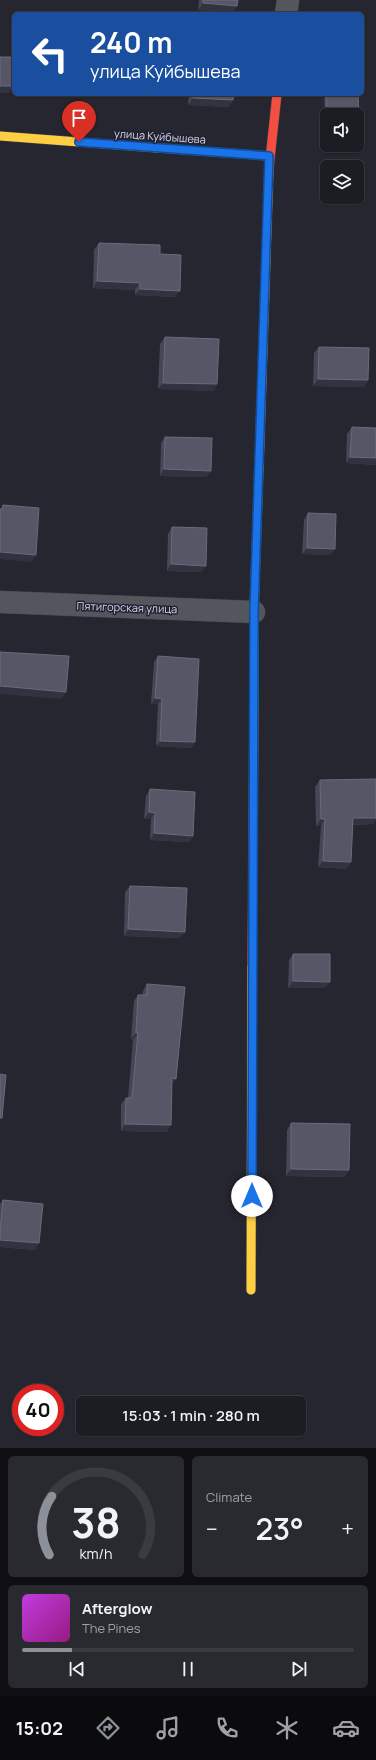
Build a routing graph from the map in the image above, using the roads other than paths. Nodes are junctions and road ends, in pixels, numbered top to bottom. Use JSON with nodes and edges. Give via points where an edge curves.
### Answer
{"nodes":[{"id":1,"x":288,"y":0,"type":"edge"},
{"id":2,"x":286,"y":12,"type":"edge"},
{"id":3,"x":277,"y":96,"type":"edge"},
{"id":4,"x":0,"y":136,"type":"edge"},
{"id":5,"x":269,"y":156,"type":"junction"},
{"id":6,"x":0,"y":602,"type":"edge"},
{"id":7,"x":254,"y":612,"type":"junction"},
{"id":8,"x":251,"y":1290,"type":"dead end"}],
"edges":[{"from":1,"to":2,"type":"street"},
{"from":3,"to":5,"type":"street"},
{"from":4,"to":5,"type":"street","name":"улица Куйбышева"},
{"from":5,"to":7,"type":"street"},
{"from":6,"to":7,"type":"street","name":"Пятигорская улица"},
{"from":7,"to":8,"type":"street"}]}
